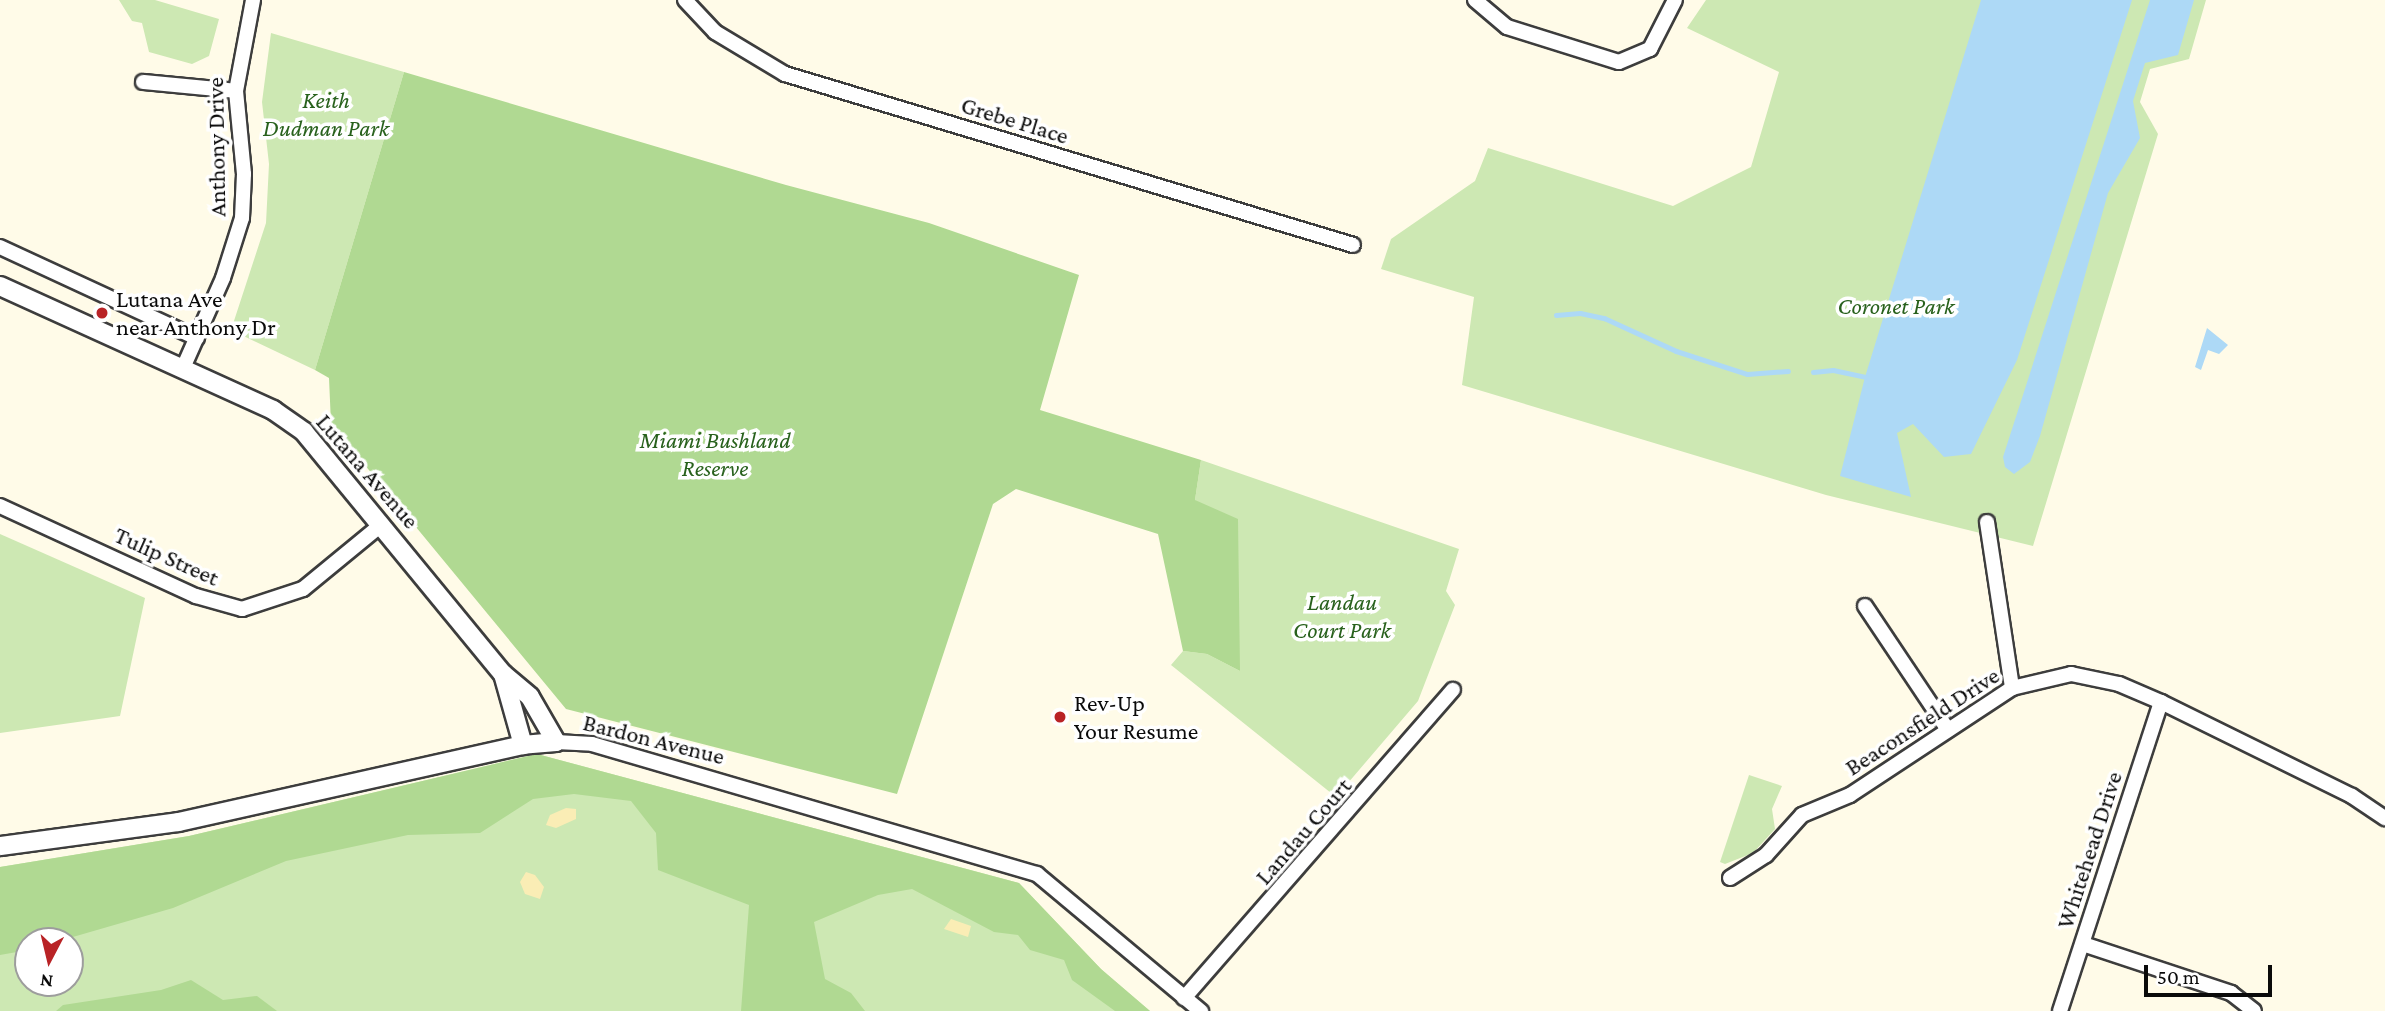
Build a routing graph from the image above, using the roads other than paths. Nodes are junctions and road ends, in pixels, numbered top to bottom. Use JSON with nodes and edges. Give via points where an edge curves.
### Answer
{"nodes":[{"id":1,"x":253,"y":0,"type":"edge"},
{"id":2,"x":685,"y":0,"type":"edge"},
{"id":3,"x":1475,"y":0,"type":"edge"},
{"id":4,"x":1675,"y":0,"type":"edge"},
{"id":5,"x":143,"y":82,"type":"dead end"},
{"id":6,"x":236,"y":91,"type":"junction"},
{"id":7,"x":1353,"y":244,"type":"dead end"},
{"id":8,"x":0,"y":247,"type":"edge"},
{"id":9,"x":0,"y":286,"type":"edge"},
{"id":10,"x":197,"y":338,"type":"junction"},
{"id":11,"x":183,"y":369,"type":"junction"},
{"id":12,"x":0,"y":506,"type":"edge"},
{"id":13,"x":1987,"y":522,"type":"dead end"},
{"id":14,"x":382,"y":524,"type":"junction"},
{"id":15,"x":1864,"y":606,"type":"dead end"},
{"id":16,"x":503,"y":674,"type":"junction"},
{"id":17,"x":2012,"y":688,"type":"junction"},
{"id":18,"x":1453,"y":690,"type":"dead end"},
{"id":19,"x":2161,"y":702,"type":"junction"},
{"id":20,"x":1948,"y":730,"type":"junction"},
{"id":21,"x":556,"y":742,"type":"junction"},
{"id":22,"x":523,"y":745,"type":"junction"},
{"id":23,"x":2385,"y":818,"type":"edge"},
{"id":24,"x":0,"y":846,"type":"edge"},
{"id":25,"x":1730,"y":878,"type":"dead end"},
{"id":26,"x":2083,"y":943,"type":"junction"},
{"id":27,"x":1184,"y":998,"type":"junction"},
{"id":28,"x":1201,"y":1011,"type":"edge"},
{"id":29,"x":2060,"y":1011,"type":"edge"},
{"id":30,"x":2254,"y":1011,"type":"edge"}],
"edges":[{"from":1,"to":6,"type":"street","name":"Anthony Drive"},
{"from":2,"to":7,"type":"street","name":"Grebe Place","via":[[716,32],[785,74]]},
{"from":3,"to":4,"type":"street","via":[[1507,27],[1619,62],[1650,49]]},
{"from":5,"to":6,"type":"street"},
{"from":6,"to":10,"type":"street","name":"Anthony Drive","via":[[244,174],[242,218]]},
{"from":8,"to":10,"type":"street"},
{"from":9,"to":11,"type":"street","name":"Lutana Avenue"},
{"from":10,"to":11,"type":"street","name":"Anthony Drive"},
{"from":11,"to":14,"type":"street","name":"Lutana Avenue","via":[[288,419],[326,454]]},
{"from":12,"to":14,"type":"street","name":"Tulip Street","via":[[196,596],[242,609],[303,589]]},
{"from":13,"to":17,"type":"street"},
{"from":14,"to":16,"type":"street","name":"Lutana Avenue"},
{"from":15,"to":20,"type":"street"},
{"from":16,"to":21,"type":"street","via":[[530,697]]},
{"from":16,"to":22,"type":"street"},
{"from":17,"to":19,"type":"street","name":"Beaconsfield Drive","via":[[2071,674],[2119,684]]},
{"from":17,"to":20,"type":"street","name":"Beaconsfield Drive"},
{"from":18,"to":27,"type":"street","name":"Landau Court"},
{"from":19,"to":23,"type":"street","name":"Beaconsfield Drive","via":[[2352,796]]},
{"from":19,"to":26,"type":"street","name":"Whitehead Drive"},
{"from":20,"to":25,"type":"street","name":"Beaconsfield Drive","via":[[1850,795],[1802,815],[1766,855]]},
{"from":21,"to":22,"type":"street","name":"Bardon Avenue"},
{"from":21,"to":27,"type":"street","name":"Bardon Avenue","via":[[592,744],[1024,868],[1055,887]]},
{"from":22,"to":24,"type":"street","name":"Bardon Avenue","via":[[177,822]]},
{"from":26,"to":29,"type":"street","name":"Whitehead Drive"},
{"from":26,"to":30,"type":"street","via":[[2231,993]]},
{"from":27,"to":28,"type":"street","name":"Bardon Avenue"}]}
